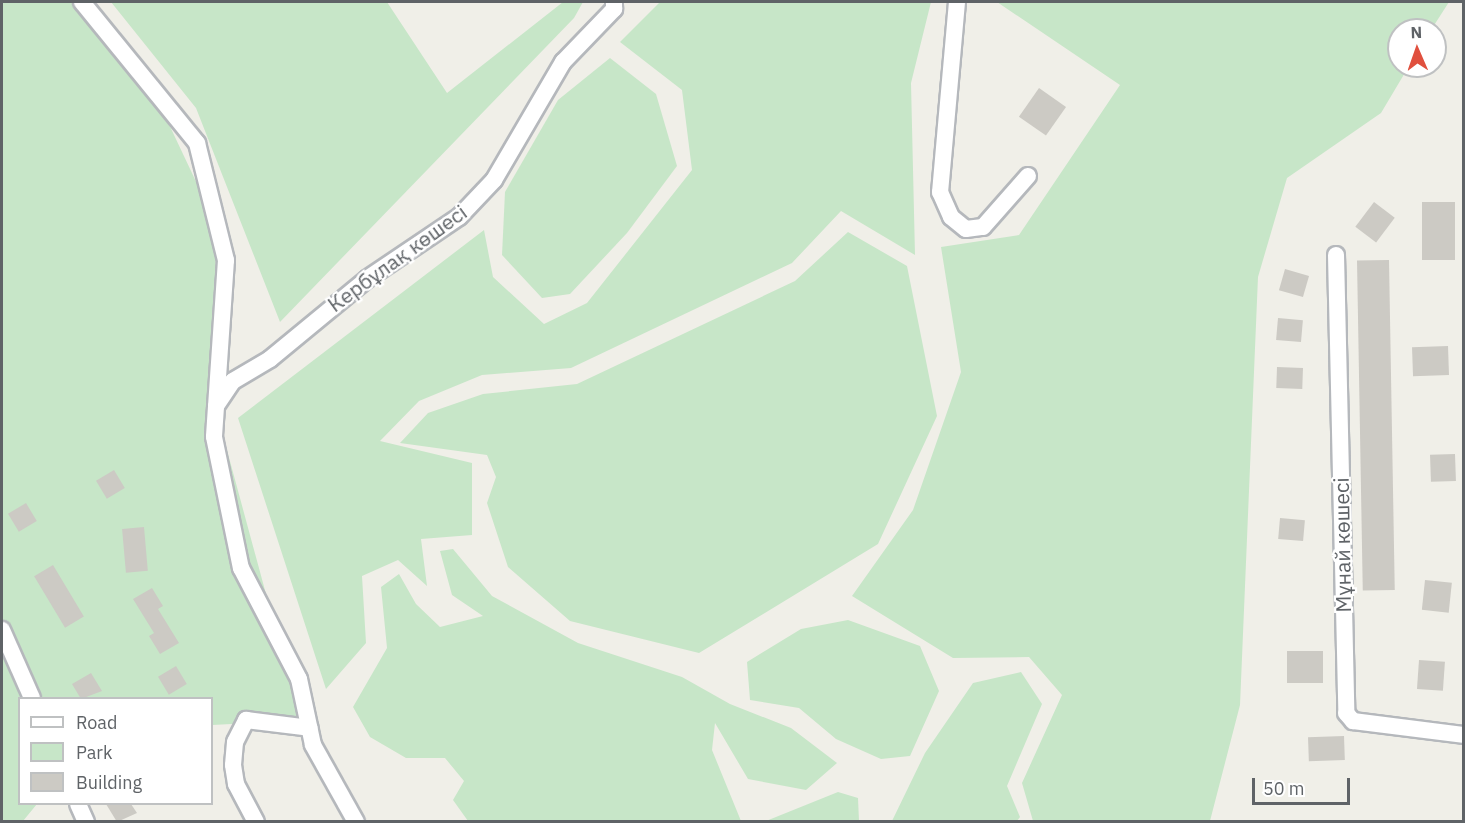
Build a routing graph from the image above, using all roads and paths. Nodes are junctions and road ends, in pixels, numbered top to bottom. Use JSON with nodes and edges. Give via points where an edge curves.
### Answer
{"nodes":[{"id":1,"x":82,"y":2,"type":"edge"},
{"id":2,"x":614,"y":2,"type":"edge"},
{"id":3,"x":957,"y":2,"type":"edge"},
{"id":4,"x":1028,"y":176,"type":"dead end"},
{"id":5,"x":1336,"y":255,"type":"dead end"},
{"id":6,"x":215,"y":406,"type":"junction"},
{"id":7,"x":2,"y":630,"type":"edge"},
{"id":8,"x":31,"y":697,"type":"edge"},
{"id":9,"x":310,"y":728,"type":"junction"},
{"id":10,"x":1464,"y":735,"type":"edge"},
{"id":11,"x":78,"y":805,"type":"edge"},
{"id":12,"x":86,"y":822,"type":"edge"},
{"id":13,"x":256,"y":822,"type":"edge"},
{"id":14,"x":356,"y":822,"type":"edge"}],
"edges":[{"from":1,"to":6,"type":"street","via":[[197,143],[226,260]]},
{"from":2,"to":6,"type":"street","name":"Кербұлақ көшесі","via":[[614,9],[563,62],[494,180],[459,217],[367,279],[270,358],[233,381]]},
{"from":3,"to":4,"type":"street","via":[[940,192],[951,217],[966,230],[983,227]]},
{"from":5,"to":10,"type":"street","name":"Мұнай көшесі","via":[[1346,713],[1353,721]]},
{"from":6,"to":9,"type":"street","via":[[214,437],[241,568],[299,680]]},
{"from":7,"to":8,"type":"street"},
{"from":9,"to":13,"type":"street","via":[[246,720],[235,742],[236,784]]},
{"from":9,"to":14,"type":"street","via":[[313,745]]},
{"from":11,"to":12,"type":"street"}]}
